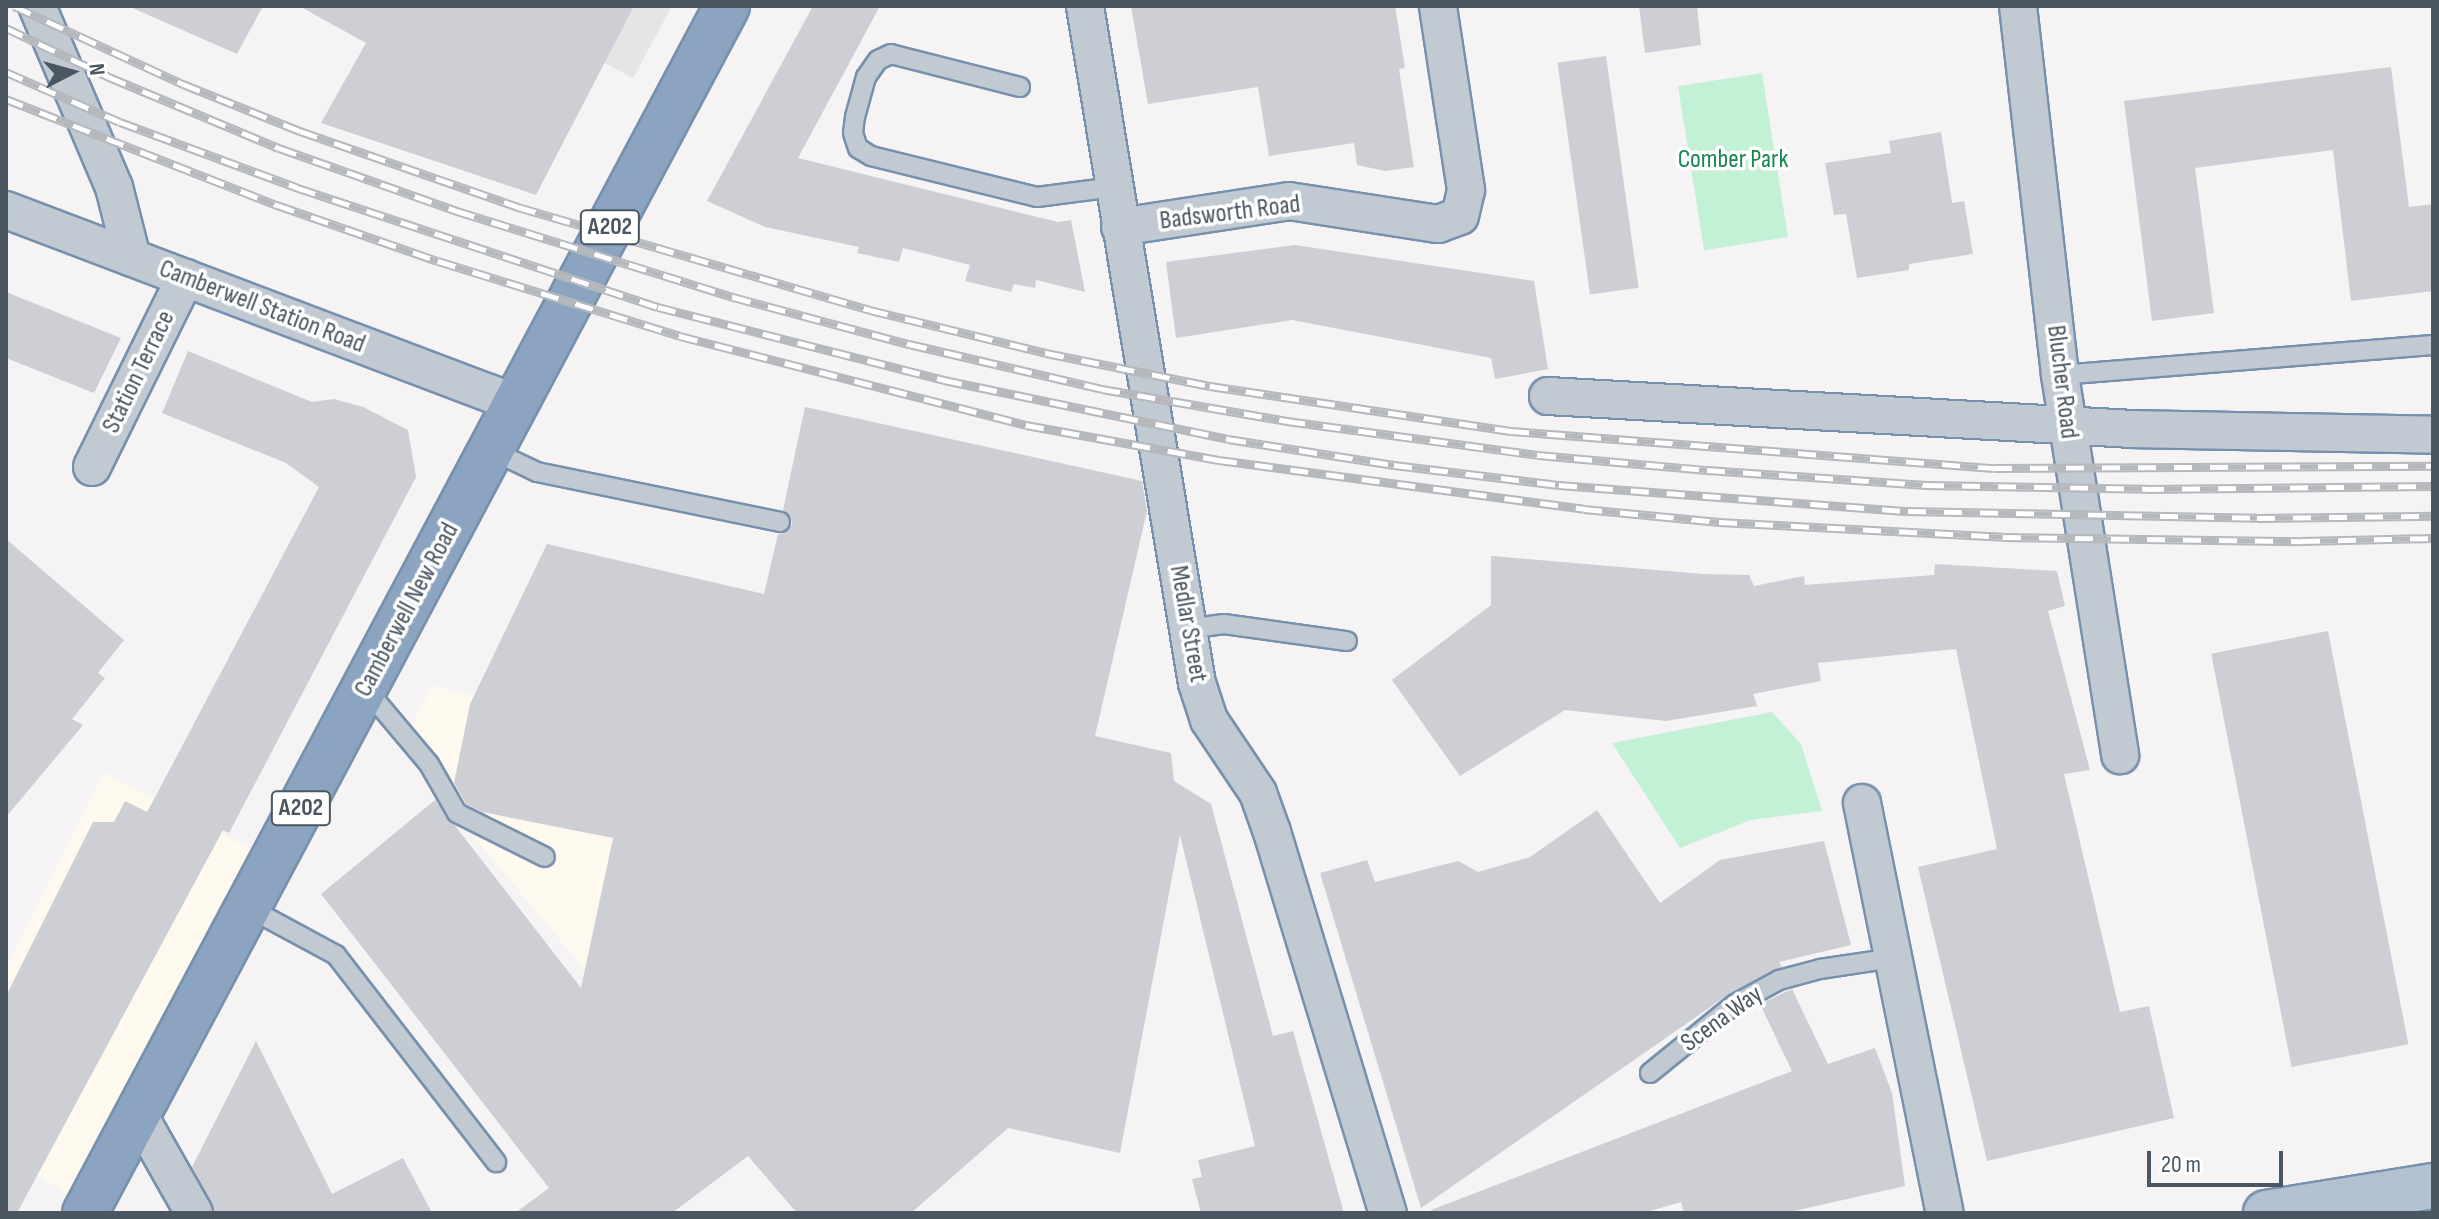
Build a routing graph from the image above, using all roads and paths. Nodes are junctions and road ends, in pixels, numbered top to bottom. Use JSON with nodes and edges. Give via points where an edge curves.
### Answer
{"nodes":[{"id":1,"x":37,"y":6,"type":"edge"},
{"id":2,"x":727,"y":6,"type":"edge"},
{"id":3,"x":1085,"y":6,"type":"edge"},
{"id":4,"x":1438,"y":6,"type":"edge"},
{"id":5,"x":2018,"y":6,"type":"edge"},
{"id":6,"x":1020,"y":87,"type":"dead end"},
{"id":7,"x":1114,"y":187,"type":"junction"},
{"id":8,"x":6,"y":210,"type":"edge"},
{"id":9,"x":1120,"y":227,"type":"junction"},
{"id":10,"x":132,"y":258,"type":"junction"},
{"id":11,"x":185,"y":278,"type":"junction"},
{"id":12,"x":2433,"y":345,"type":"edge"},
{"id":13,"x":2060,"y":375,"type":"junction"},
{"id":14,"x":1548,"y":396,"type":"dead end"},
{"id":15,"x":518,"y":404,"type":"junction"},
{"id":16,"x":2067,"y":423,"type":"junction"},
{"id":17,"x":2433,"y":435,"type":"edge"},
{"id":18,"x":493,"y":451,"type":"junction"},
{"id":19,"x":92,"y":467,"type":"dead end"},
{"id":20,"x":780,"y":522,"type":"dead end"},
{"id":21,"x":1188,"y":629,"type":"junction"},
{"id":22,"x":1347,"y":641,"type":"dead end"},
{"id":23,"x":365,"y":688,"type":"junction"},
{"id":24,"x":2120,"y":755,"type":"dead end"},
{"id":25,"x":1862,"y":803,"type":"dead end"},
{"id":26,"x":545,"y":857,"type":"dead end"},
{"id":27,"x":249,"y":908,"type":"junction"},
{"id":28,"x":1894,"y":958,"type":"junction"},
{"id":29,"x":1650,"y":1073,"type":"dead end"},
{"id":30,"x":138,"y":1114,"type":"junction"},
{"id":31,"x":496,"y":1162,"type":"dead end"},
{"id":32,"x":2433,"y":1186,"type":"edge"},
{"id":33,"x":85,"y":1213,"type":"edge"},
{"id":34,"x":194,"y":1213,"type":"edge"},
{"id":35,"x":1388,"y":1213,"type":"edge"},
{"id":36,"x":1945,"y":1213,"type":"edge"},
{"id":37,"x":2266,"y":1213,"type":"edge"}],
"edges":[{"from":1,"to":10,"type":"street","via":[[114,187]]},
{"from":2,"to":15,"type":"highway","name":"Camberwell New Road","number":"A202"},
{"from":3,"to":7,"type":"street","name":"Medlar Street"},
{"from":4,"to":9,"type":"street","name":"Badsworth Road","via":[[1466,190],[1460,216],[1438,224],[1289,201]]},
{"from":5,"to":13,"type":"street","name":"Blucher Road"},
{"from":6,"to":7,"type":"lane","via":[[891,54],[878,60],[866,77],[853,133],[858,148],[871,156],[1037,197]]},
{"from":7,"to":9,"type":"street","name":"Medlar Street"},
{"from":8,"to":10,"type":"street","name":"Camberwell Station Road"},
{"from":9,"to":21,"type":"street","name":"Medlar Street"},
{"from":10,"to":11,"type":"street","name":"Camberwell Station Road"},
{"from":11,"to":15,"type":"street","name":"Camberwell Station Road"},
{"from":11,"to":19,"type":"street","name":"Station Terrace"},
{"from":12,"to":13,"type":"lane"},
{"from":13,"to":16,"type":"street","name":"Blucher Road"},
{"from":14,"to":16,"type":"street"},
{"from":15,"to":18,"type":"highway","name":"Camberwell New Road","number":"A202"},
{"from":16,"to":17,"type":"street"},
{"from":16,"to":24,"type":"street","name":"Blucher Road"},
{"from":18,"to":20,"type":"lane","via":[[537,472]]},
{"from":18,"to":23,"type":"highway","name":"Camberwell New Road","number":"A202"},
{"from":21,"to":22,"type":"lane","via":[[1224,624]]},
{"from":21,"to":35,"type":"street","name":"Medlar Street","via":[[1209,720],[1258,793],[1272,832]]},
{"from":23,"to":26,"type":"lane","via":[[429,764],[457,813]]},
{"from":23,"to":27,"type":"highway","name":"Camberwell New Road","number":"A202"},
{"from":25,"to":28,"type":"street"},
{"from":27,"to":30,"type":"highway","name":"Camberwell New Road","number":"A202"},
{"from":27,"to":31,"type":"lane","via":[[336,955]]},
{"from":28,"to":29,"type":"lane","name":"Scena Way","via":[[1779,980],[1735,1004]]},
{"from":28,"to":36,"type":"street"},
{"from":30,"to":33,"type":"highway","name":"Camberwell New Road","number":"A202"},
{"from":30,"to":34,"type":"street"},
{"from":32,"to":37,"type":"main road"}]}
